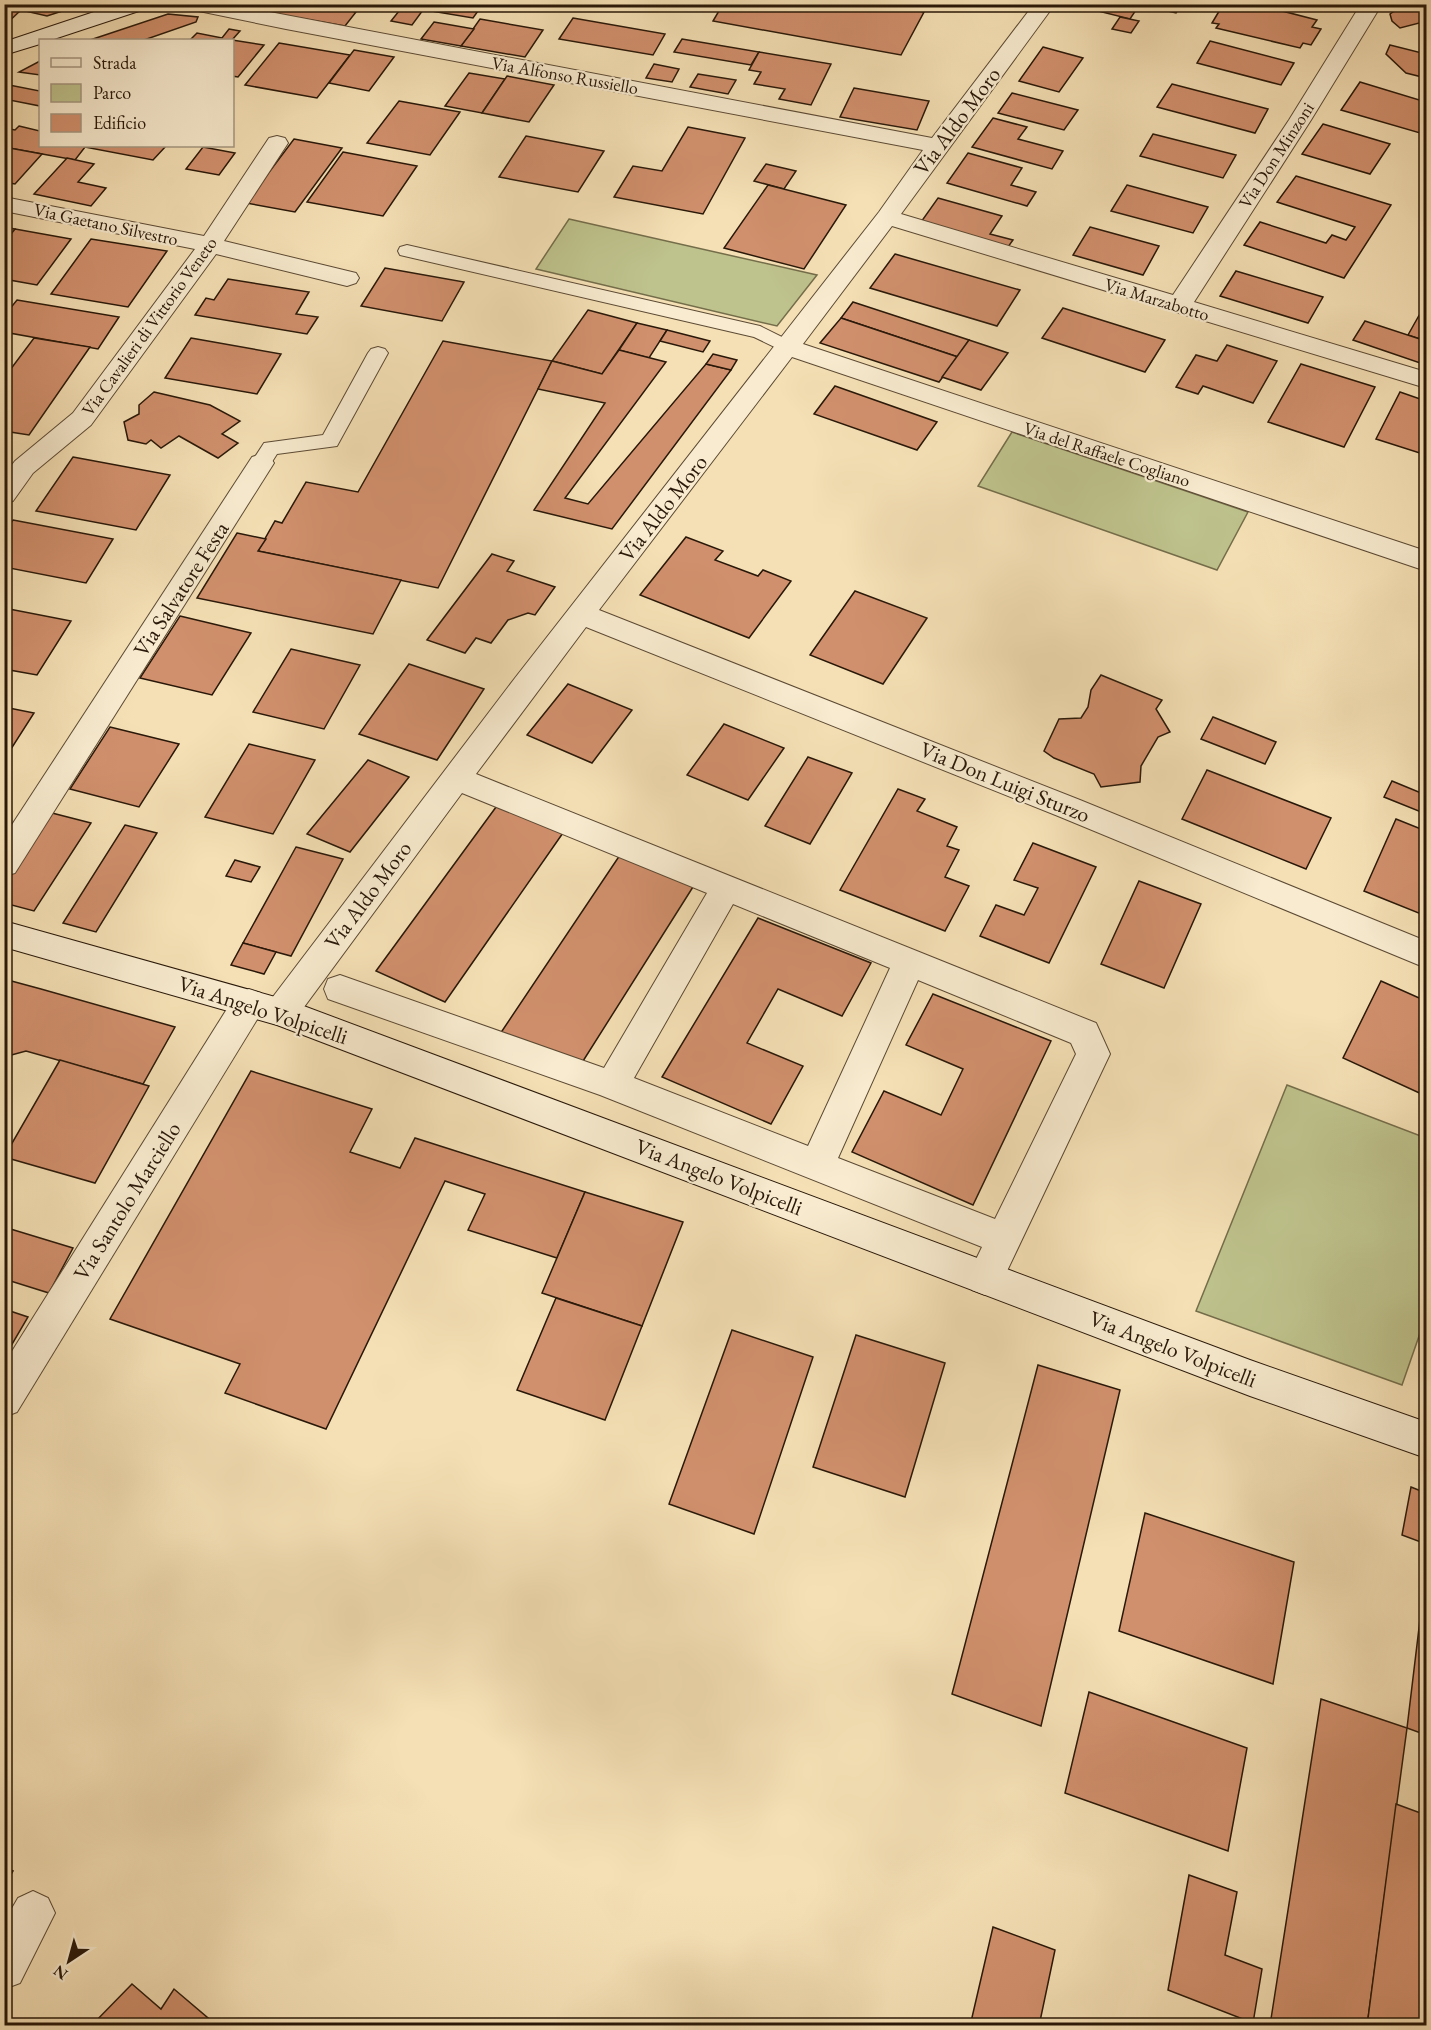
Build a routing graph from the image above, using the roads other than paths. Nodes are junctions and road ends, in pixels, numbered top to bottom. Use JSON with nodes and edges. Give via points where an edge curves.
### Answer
{"nodes":[{"id":1,"x":141,"y":4,"type":"edge"},
{"id":2,"x":194,"y":4,"type":"edge"},
{"id":3,"x":1045,"y":4,"type":"edge"},
{"id":4,"x":1372,"y":4,"type":"edge"},
{"id":5,"x":4,"y":49,"type":"edge"},
{"id":6,"x":277,"y":143,"type":"dead end"},
{"id":7,"x":936,"y":146,"type":"junction"},
{"id":8,"x":4,"y":204,"type":"edge"},
{"id":9,"x":887,"y":217,"type":"junction"},
{"id":10,"x":210,"y":246,"type":"junction"},
{"id":11,"x":407,"y":251,"type":"dead end"},
{"id":12,"x":347,"y":278,"type":"dead end"},
{"id":13,"x":1179,"y":305,"type":"junction"},
{"id":14,"x":787,"y":347,"type":"junction"},
{"id":15,"x":378,"y":353,"type":"dead end"},
{"id":16,"x":1426,"y":380,"type":"edge"},
{"id":17,"x":14,"y":461,"type":"edge"},
{"id":18,"x":261,"y":463,"type":"joint"},
{"id":19,"x":4,"y":495,"type":"edge"},
{"id":20,"x":1426,"y":561,"type":"edge"},
{"id":21,"x":581,"y":614,"type":"junction"},
{"id":22,"x":456,"y":778,"type":"junction"},
{"id":23,"x":4,"y":864,"type":"edge"},
{"id":24,"x":726,"y":888,"type":"junction"},
{"id":25,"x":4,"y":934,"type":"edge"},
{"id":26,"x":1426,"y":955,"type":"edge"},
{"id":27,"x":909,"y":963,"type":"junction"},
{"id":28,"x":340,"y":988,"type":"dead end"},
{"id":29,"x":265,"y":1007,"type":"junction"},
{"id":30,"x":612,"y":1085,"type":"junction"},
{"id":31,"x":817,"y":1165,"type":"junction"},
{"id":32,"x":1004,"y":1239,"type":"junction"},
{"id":33,"x":985,"y":1278,"type":"junction"},
{"id":34,"x":4,"y":1399,"type":"edge"},
{"id":35,"x":1426,"y":1440,"type":"edge"},
{"id":36,"x":33,"y":1913,"type":"dead end"},
{"id":37,"x":4,"y":1967,"type":"edge"}],
"edges":[{"from":1,"to":5,"type":"street"},
{"from":2,"to":7,"type":"street","name":"Via Alfonso Russiello"},
{"from":3,"to":7,"type":"street","name":"Via Aldo Moro"},
{"from":4,"to":13,"type":"street","name":"Via Don Minzoni"},
{"from":6,"to":10,"type":"street","name":"Via Cavalieri di Vittorio Veneto"},
{"from":7,"to":9,"type":"street","name":"Via Aldo Moro"},
{"from":8,"to":10,"type":"street","name":"Via Gaetano Silvestro"},
{"from":9,"to":13,"type":"street","name":"Via Marzabotto"},
{"from":9,"to":14,"type":"street","name":"Via Aldo Moro"},
{"from":10,"to":12,"type":"street","name":"Via Gaetano Silvestro"},
{"from":10,"to":17,"type":"street","name":"Via Cavalieri di Vittorio Veneto","via":[[82,419]]},
{"from":11,"to":14,"type":"lane","via":[[760,332]]},
{"from":13,"to":16,"type":"street","name":"Via Marzabotto"},
{"from":14,"to":20,"type":"street","name":"Via del Raffaele Cogliano"},
{"from":14,"to":21,"type":"street","name":"Via Aldo Moro"},
{"from":15,"to":18,"type":"lane","name":"Via Salvatore Festa","via":[[330,441],[271,448]]},
{"from":17,"to":19,"type":"street","name":"Via Cavalieri di Vittorio Veneto"},
{"from":18,"to":23,"type":"street","name":"Via Salvatore Festa"},
{"from":21,"to":22,"type":"street","name":"Via Aldo Moro"},
{"from":21,"to":26,"type":"street","name":"Via Don Luigi Sturzo","via":[[1058,803]]},
{"from":22,"to":24,"type":"street"},
{"from":22,"to":29,"type":"street","name":"Via Aldo Moro"},
{"from":24,"to":27,"type":"street"},
{"from":24,"to":30,"type":"street"},
{"from":25,"to":29,"type":"street","name":"Via Angelo Volpicelli"},
{"from":27,"to":31,"type":"street"},
{"from":27,"to":32,"type":"street","via":[[1084,1033],[1093,1054]]},
{"from":28,"to":30,"type":"street"},
{"from":29,"to":33,"type":"street","name":"Via Angelo Volpicelli"},
{"from":29,"to":34,"type":"street","name":"Via Santolo Marciello"},
{"from":30,"to":31,"type":"street"},
{"from":31,"to":32,"type":"street"},
{"from":32,"to":33,"type":"street"},
{"from":33,"to":35,"type":"street","name":"Via Angelo Volpicelli"},
{"from":36,"to":37,"type":"street"}]}
